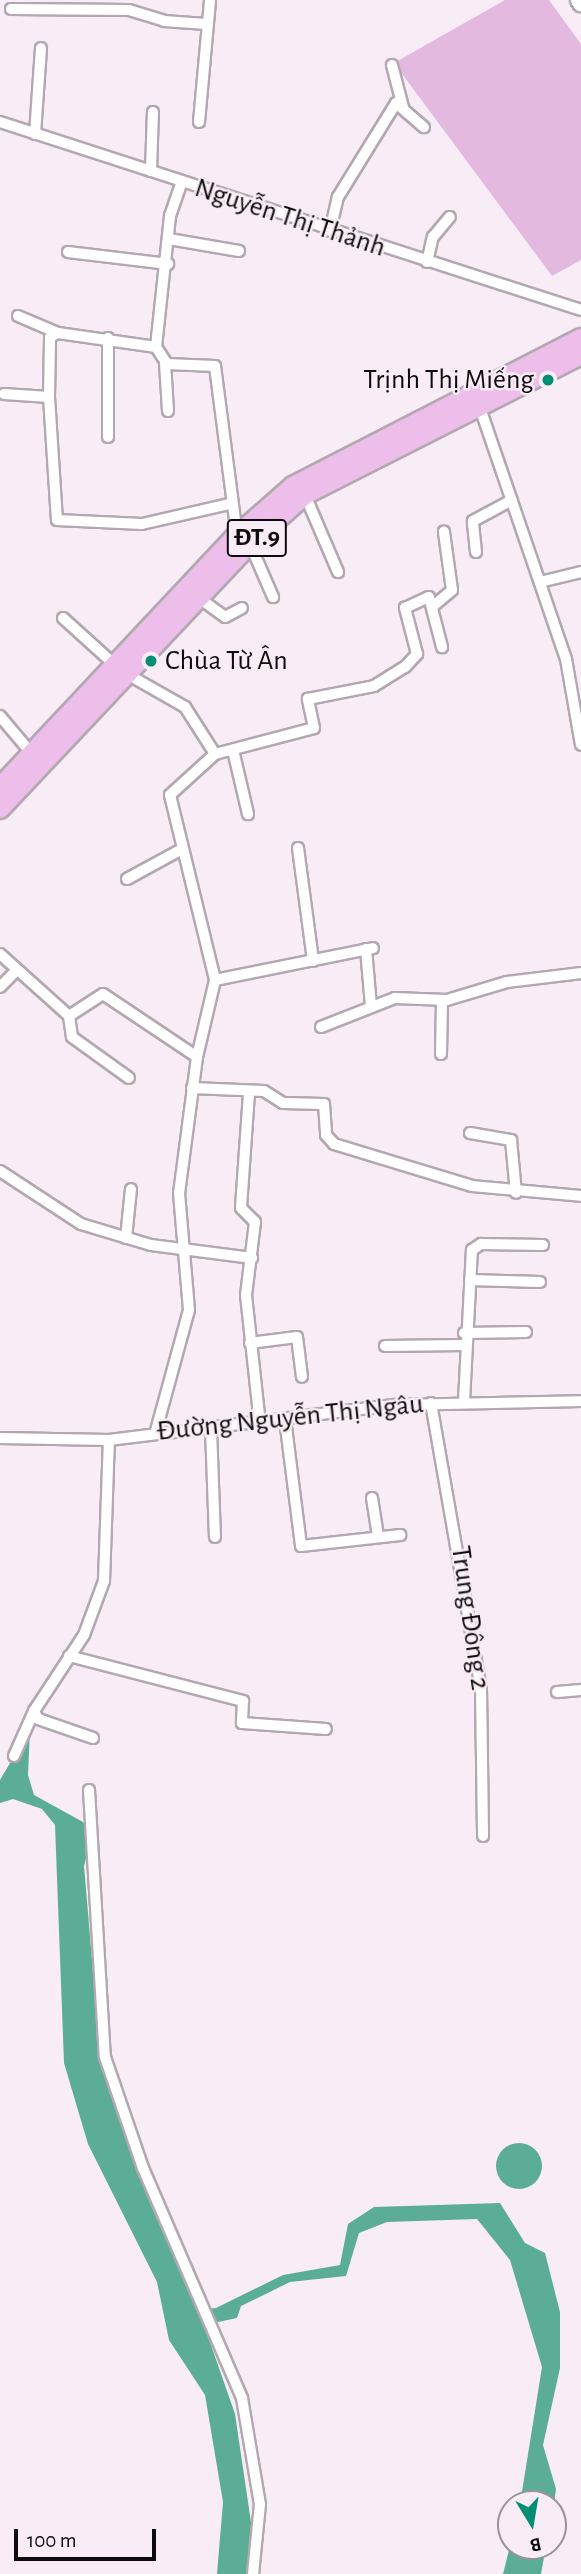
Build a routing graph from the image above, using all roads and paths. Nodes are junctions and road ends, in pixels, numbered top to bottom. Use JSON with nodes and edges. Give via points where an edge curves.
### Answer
{"nodes":[{"id":1,"x":210,"y":0,"type":"edge"},
{"id":2,"x":11,"y":9,"type":"dead end"},
{"id":3,"x":206,"y":24,"type":"junction"},
{"id":4,"x":41,"y":48,"type":"dead end"},
{"id":5,"x":392,"y":65,"type":"dead end"},
{"id":6,"x":402,"y":107,"type":"junction"},
{"id":7,"x":153,"y":112,"type":"dead end"},
{"id":8,"x":0,"y":122,"type":"edge"},
{"id":9,"x":199,"y":122,"type":"dead end"},
{"id":10,"x":424,"y":127,"type":"dead end"},
{"id":11,"x":35,"y":134,"type":"junction"},
{"id":12,"x":151,"y":172,"type":"junction"},
{"id":13,"x":181,"y":184,"type":"junction"},
{"id":14,"x":450,"y":218,"type":"dead end"},
{"id":15,"x":330,"y":231,"type":"junction"},
{"id":16,"x":169,"y":239,"type":"junction"},
{"id":17,"x":239,"y":251,"type":"dead end"},
{"id":18,"x":68,"y":252,"type":"dead end"},
{"id":19,"x":427,"y":261,"type":"junction"},
{"id":20,"x":168,"y":264,"type":"junction"},
{"id":21,"x":581,"y":310,"type":"edge"},
{"id":22,"x":18,"y":316,"type":"dead end"},
{"id":23,"x":58,"y":333,"type":"junction"},
{"id":24,"x":108,"y":338,"type":"junction"},
{"id":25,"x":581,"y":338,"type":"edge"},
{"id":26,"x":156,"y":347,"type":"junction"},
{"id":27,"x":581,"y":355,"type":"edge"},
{"id":28,"x":164,"y":362,"type":"junction"},
{"id":29,"x":4,"y":394,"type":"dead end"},
{"id":30,"x":50,"y":397,"type":"junction"},
{"id":31,"x":480,"y":405,"type":"junction"},
{"id":32,"x":167,"y":411,"type":"dead end"},
{"id":33,"x":108,"y":437,"type":"dead end"},
{"id":34,"x":305,"y":495,"type":"junction"},
{"id":35,"x":512,"y":500,"type":"junction"},
{"id":36,"x":229,"y":505,"type":"junction"},
{"id":37,"x":444,"y":532,"type":"dead end"},
{"id":38,"x":244,"y":540,"type":"junction"},
{"id":39,"x":476,"y":552,"type":"dead end"},
{"id":40,"x":338,"y":572,"type":"dead end"},
{"id":41,"x":581,"y":572,"type":"edge"},
{"id":42,"x":540,"y":582,"type":"junction"},
{"id":43,"x":273,"y":597,"type":"dead end"},
{"id":44,"x":199,"y":598,"type":"junction"},
{"id":45,"x":432,"y":607,"type":"junction"},
{"id":46,"x":242,"y":608,"type":"dead end"},
{"id":47,"x":63,"y":618,"type":"dead end"},
{"id":48,"x":442,"y":647,"type":"dead end"},
{"id":49,"x":121,"y":669,"type":"junction"},
{"id":50,"x":0,"y":716,"type":"edge"},
{"id":51,"x":581,"y":745,"type":"edge"},
{"id":52,"x":233,"y":750,"type":"junction"},
{"id":53,"x":32,"y":754,"type":"junction"},
{"id":54,"x":215,"y":754,"type":"junction"},
{"id":55,"x":0,"y":787,"type":"edge"},
{"id":56,"x":0,"y":809,"type":"edge"},
{"id":57,"x":248,"y":814,"type":"dead end"},
{"id":58,"x":298,"y":848,"type":"dead end"},
{"id":59,"x":182,"y":849,"type":"junction"},
{"id":60,"x":127,"y":879,"type":"dead end"},
{"id":61,"x":0,"y":954,"type":"edge"},
{"id":62,"x":313,"y":961,"type":"junction"},
{"id":63,"x":17,"y":970,"type":"junction"},
{"id":64,"x":581,"y":973,"type":"edge"},
{"id":65,"x":215,"y":980,"type":"junction"},
{"id":66,"x":0,"y":987,"type":"edge"},
{"id":67,"x":442,"y":1000,"type":"junction"},
{"id":68,"x":370,"y":1006,"type":"junction"},
{"id":69,"x":69,"y":1016,"type":"junction"},
{"id":70,"x":321,"y":1027,"type":"dead end"},
{"id":71,"x":441,"y":1054,"type":"dead end"},
{"id":72,"x":197,"y":1057,"type":"junction"},
{"id":73,"x":129,"y":1078,"type":"dead end"},
{"id":74,"x":192,"y":1088,"type":"junction"},
{"id":75,"x":249,"y":1093,"type":"junction"},
{"id":76,"x":470,"y":1133,"type":"dead end"},
{"id":77,"x":0,"y":1171,"type":"edge"},
{"id":78,"x":131,"y":1189,"type":"dead end"},
{"id":79,"x":516,"y":1193,"type":"junction"},
{"id":80,"x":581,"y":1196,"type":"edge"},
{"id":81,"x":126,"y":1238,"type":"junction"},
{"id":82,"x":542,"y":1245,"type":"dead end"},
{"id":83,"x":188,"y":1251,"type":"junction"},
{"id":84,"x":252,"y":1258,"type":"junction"},
{"id":85,"x":470,"y":1280,"type":"junction"},
{"id":86,"x":540,"y":1282,"type":"dead end"},
{"id":87,"x":464,"y":1332,"type":"junction"},
{"id":88,"x":526,"y":1332,"type":"dead end"},
{"id":89,"x":250,"y":1343,"type":"junction"},
{"id":90,"x":464,"y":1345,"type":"junction"},
{"id":91,"x":385,"y":1346,"type":"dead end"},
{"id":92,"x":302,"y":1377,"type":"dead end"},
{"id":93,"x":464,"y":1401,"type":"junction"},
{"id":94,"x":581,"y":1401,"type":"edge"},
{"id":95,"x":431,"y":1403,"type":"junction"},
{"id":96,"x":285,"y":1419,"type":"junction"},
{"id":97,"x":260,"y":1423,"type":"junction"},
{"id":98,"x":211,"y":1429,"type":"junction"},
{"id":99,"x":156,"y":1431,"type":"junction"},
{"id":100,"x":0,"y":1438,"type":"edge"},
{"id":101,"x":109,"y":1440,"type":"junction"},
{"id":102,"x":372,"y":1498,"type":"dead end"},
{"id":103,"x":400,"y":1535,"type":"dead end"},
{"id":104,"x":215,"y":1537,"type":"dead end"},
{"id":105,"x":378,"y":1537,"type":"junction"},
{"id":106,"x":69,"y":1656,"type":"junction"},
{"id":107,"x":581,"y":1690,"type":"edge"},
{"id":108,"x":557,"y":1692,"type":"dead end"},
{"id":109,"x":34,"y":1711,"type":"junction"},
{"id":110,"x":326,"y":1729,"type":"dead end"},
{"id":111,"x":93,"y":1738,"type":"dead end"},
{"id":112,"x":14,"y":1756,"type":"dead end"},
{"id":113,"x":89,"y":1790,"type":"dead end"},
{"id":114,"x":484,"y":1836,"type":"dead end"},
{"id":115,"x":253,"y":2574,"type":"edge"}],
"edges":[{"from":1,"to":3,"type":"street"},
{"from":2,"to":3,"type":"street","via":[[129,10],[164,21]]},
{"from":3,"to":9,"type":"street"},
{"from":4,"to":11,"type":"street"},
{"from":5,"to":6,"type":"street"},
{"from":6,"to":10,"type":"street"},
{"from":6,"to":15,"type":"street","via":[[396,103],[384,118],[338,197]]},
{"from":7,"to":12,"type":"street"},
{"from":8,"to":11,"type":"street","name":"Nguyễn Thị Thảnh"},
{"from":11,"to":12,"type":"street","name":"Nguyễn Thị Thảnh"},
{"from":12,"to":13,"type":"street","name":"Nguyễn Thị Thảnh"},
{"from":13,"to":15,"type":"street","name":"Nguyễn Thị Thảnh"},
{"from":13,"to":16,"type":"street"},
{"from":14,"to":19,"type":"street","via":[[433,237]]},
{"from":15,"to":19,"type":"street","name":"Nguyễn Thị Thảnh"},
{"from":16,"to":17,"type":"street"},
{"from":16,"to":20,"type":"street"},
{"from":18,"to":20,"type":"street"},
{"from":19,"to":21,"type":"street","name":"Nguyễn Thị Thảnh"},
{"from":20,"to":26,"type":"street"},
{"from":22,"to":23,"type":"street"},
{"from":23,"to":24,"type":"street"},
{"from":23,"to":30,"type":"street","via":[[50,337]]},
{"from":24,"to":26,"type":"street"},
{"from":24,"to":33,"type":"street"},
{"from":25,"to":38,"type":"main road","number":"ĐT.9","via":[[314,472]]},
{"from":26,"to":28,"type":"street"},
{"from":27,"to":31,"type":"main road","number":"ĐT.9"},
{"from":28,"to":32,"type":"street"},
{"from":28,"to":36,"type":"street","via":[[215,366]]},
{"from":29,"to":30,"type":"street"},
{"from":30,"to":36,"type":"street","via":[[57,520],[154,523]]},
{"from":31,"to":34,"type":"main road","number":"ĐT.9"},
{"from":31,"to":35,"type":"street"},
{"from":34,"to":38,"type":"main road","number":"ĐT.9"},
{"from":34,"to":40,"type":"street"},
{"from":35,"to":39,"type":"street","via":[[473,522]]},
{"from":35,"to":42,"type":"street"},
{"from":36,"to":38,"type":"street"},
{"from":37,"to":45,"type":"street","via":[[453,590]]},
{"from":38,"to":43,"type":"street"},
{"from":38,"to":44,"type":"main road","number":"ĐT.9"},
{"from":38,"to":49,"type":"main road","number":"ĐT.9"},
{"from":41,"to":42,"type":"street"},
{"from":42,"to":51,"type":"street","via":[[566,659]]},
{"from":44,"to":46,"type":"street","via":[[225,617]]},
{"from":44,"to":49,"type":"main road","number":"ĐT.9"},
{"from":45,"to":48,"type":"street"},
{"from":45,"to":52,"type":"street","via":[[429,597],[405,608],[417,654],[405,667],[374,685],[308,698],[314,728]]},
{"from":47,"to":49,"type":"street"},
{"from":49,"to":53,"type":"main road","number":"ĐT.9"},
{"from":49,"to":54,"type":"street","via":[[185,707]]},
{"from":49,"to":56,"type":"main road","number":"ĐT.9"},
{"from":50,"to":53,"type":"street"},
{"from":52,"to":54,"type":"street"},
{"from":52,"to":57,"type":"street"},
{"from":53,"to":55,"type":"main road","number":"ĐT.9"},
{"from":54,"to":59,"type":"street","via":[[170,794]]},
{"from":58,"to":62,"type":"street"},
{"from":59,"to":60,"type":"street"},
{"from":59,"to":65,"type":"street"},
{"from":61,"to":63,"type":"street"},
{"from":62,"to":65,"type":"street"},
{"from":62,"to":68,"type":"street","via":[[369,948]]},
{"from":63,"to":66,"type":"street"},
{"from":63,"to":69,"type":"street"},
{"from":64,"to":67,"type":"street","via":[[507,982]]},
{"from":65,"to":72,"type":"street"},
{"from":67,"to":68,"type":"street","via":[[395,998]]},
{"from":67,"to":71,"type":"street"},
{"from":68,"to":70,"type":"street"},
{"from":69,"to":72,"type":"street","via":[[103,994]]},
{"from":69,"to":73,"type":"street","via":[[72,1037]]},
{"from":72,"to":74,"type":"street"},
{"from":74,"to":75,"type":"street"},
{"from":74,"to":83,"type":"street","via":[[179,1193],[179,1226]]},
{"from":75,"to":79,"type":"street","via":[[264,1091],[290,1105],[327,1105],[326,1135],[334,1144]]},
{"from":75,"to":84,"type":"street","via":[[241,1208],[256,1223]]},
{"from":76,"to":79,"type":"street","via":[[510,1140]]},
{"from":77,"to":81,"type":"street","via":[[81,1224]]},
{"from":78,"to":81,"type":"street"},
{"from":79,"to":80,"type":"street"},
{"from":81,"to":83,"type":"street"},
{"from":82,"to":85,"type":"street","via":[[481,1244],[472,1250]]},
{"from":83,"to":84,"type":"street"},
{"from":83,"to":99,"type":"street","via":[[189,1310],[181,1353]]},
{"from":84,"to":89,"type":"street","via":[[246,1295]]},
{"from":85,"to":86,"type":"street"},
{"from":85,"to":87,"type":"street"},
{"from":87,"to":88,"type":"street"},
{"from":87,"to":90,"type":"street"},
{"from":89,"to":92,"type":"street","via":[[297,1337]]},
{"from":89,"to":97,"type":"street"},
{"from":90,"to":91,"type":"street"},
{"from":90,"to":93,"type":"street"},
{"from":93,"to":94,"type":"street","name":"Đường Nguyễn Thị Ngâu"},
{"from":93,"to":95,"type":"street","name":"Đường Nguyễn Thị Ngâu"},
{"from":95,"to":96,"type":"street","name":"Đường Nguyễn Thị Ngâu"},
{"from":95,"to":114,"type":"street","name":"Trung Đông 2","via":[[481,1689]]},
{"from":96,"to":97,"type":"street","name":"Đường Nguyễn Thị Ngâu"},
{"from":96,"to":105,"type":"street","via":[[301,1546]]},
{"from":97,"to":98,"type":"street","name":"Đường Nguyễn Thị Ngâu"},
{"from":98,"to":99,"type":"street","name":"Đường Nguyễn Thị Ngâu"},
{"from":98,"to":104,"type":"street"},
{"from":99,"to":101,"type":"street","name":"Đường Nguyễn Thị Ngâu"},
{"from":100,"to":101,"type":"street","name":"Đường Nguyễn Thị Ngâu"},
{"from":101,"to":106,"type":"street","via":[[104,1581],[84,1635]]},
{"from":102,"to":105,"type":"street"},
{"from":103,"to":105,"type":"street"},
{"from":106,"to":109,"type":"street"},
{"from":106,"to":110,"type":"street","via":[[243,1701],[242,1723]]},
{"from":107,"to":108,"type":"street"},
{"from":109,"to":111,"type":"street","via":[[38,1719]]},
{"from":109,"to":112,"type":"street"},
{"from":113,"to":115,"type":"street","via":[[87,1822],[106,2057],[143,2168],[242,2398],[260,2504]]}]}
